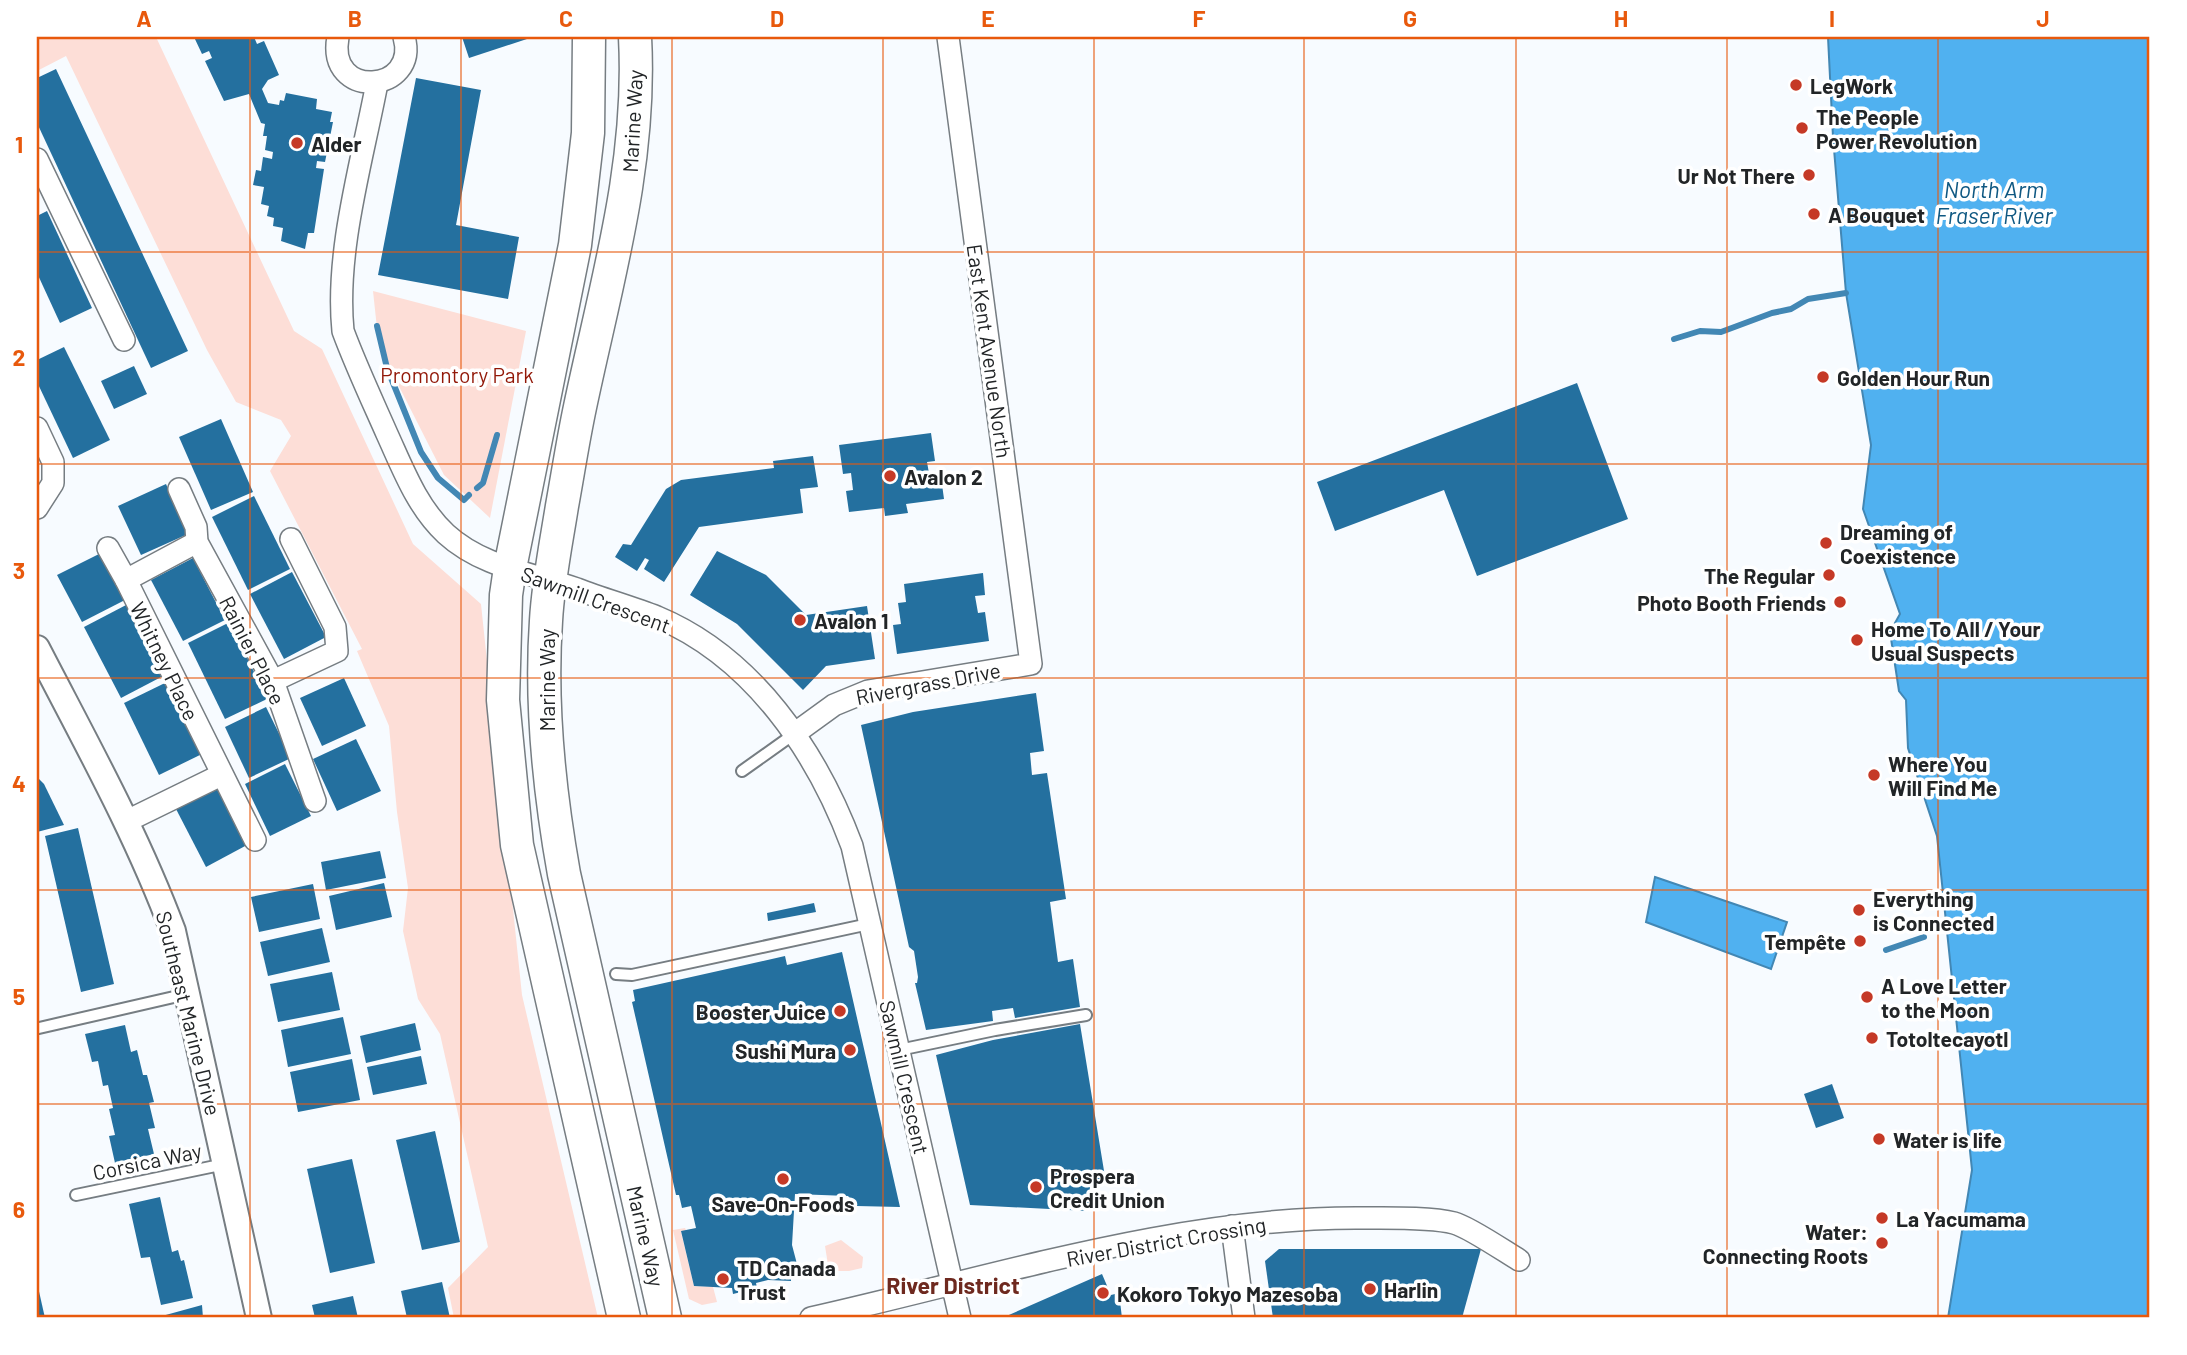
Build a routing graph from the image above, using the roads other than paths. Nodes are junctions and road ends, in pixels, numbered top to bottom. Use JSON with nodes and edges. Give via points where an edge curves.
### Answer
{"nodes":[{"id":1,"x":338,"y":37,"type":"edge"},
{"id":2,"x":404,"y":37,"type":"edge"},
{"id":3,"x":589,"y":37,"type":"edge"},
{"id":4,"x":635,"y":37,"type":"edge"},
{"id":5,"x":948,"y":37,"type":"edge"},
{"id":6,"x":377,"y":83,"type":"junction"},
{"id":7,"x":37,"y":159,"type":"edge"},
{"id":8,"x":124,"y":340,"type":"dead end"},
{"id":9,"x":37,"y":428,"type":"edge"},
{"id":10,"x":179,"y":489,"type":"dead end"},
{"id":11,"x":37,"y":508,"type":"edge"},
{"id":12,"x":291,"y":539,"type":"dead end"},
{"id":13,"x":197,"y":542,"type":"junction"},
{"id":14,"x":108,"y":548,"type":"dead end"},
{"id":15,"x":510,"y":568,"type":"junction"},
{"id":16,"x":126,"y":580,"type":"junction"},
{"id":17,"x":551,"y":581,"type":"junction"},
{"id":18,"x":37,"y":648,"type":"edge"},
{"id":19,"x":1031,"y":664,"type":"joint"},
{"id":20,"x":274,"y":681,"type":"junction"},
{"id":21,"x":794,"y":734,"type":"junction"},
{"id":22,"x":742,"y":771,"type":"dead end"},
{"id":23,"x":221,"y":775,"type":"junction"},
{"id":24,"x":315,"y":801,"type":"dead end"},
{"id":25,"x":127,"y":821,"type":"junction"},
{"id":26,"x":255,"y":840,"type":"dead end"},
{"id":27,"x":869,"y":925,"type":"junction"},
{"id":28,"x":616,"y":974,"type":"dead end"},
{"id":29,"x":187,"y":994,"type":"junction"},
{"id":30,"x":1086,"y":1016,"type":"dead end"},
{"id":31,"x":40,"y":1028,"type":"dead end"},
{"id":32,"x":899,"y":1050,"type":"junction"},
{"id":33,"x":225,"y":1164,"type":"junction"},
{"id":34,"x":76,"y":1195,"type":"dead end"},
{"id":35,"x":1232,"y":1226,"type":"junction"},
{"id":36,"x":1519,"y":1260,"type":"dead end"},
{"id":37,"x":953,"y":1285,"type":"junction"},
{"id":38,"x":259,"y":1318,"type":"edge"},
{"id":39,"x":624,"y":1318,"type":"edge"},
{"id":40,"x":665,"y":1318,"type":"edge"},
{"id":41,"x":811,"y":1318,"type":"edge"},
{"id":42,"x":960,"y":1318,"type":"edge"},
{"id":43,"x":1244,"y":1318,"type":"edge"}],
"edges":[{"from":1,"to":6,"type":"street","via":[[338,61],[344,71],[354,79]]},
{"from":2,"to":6,"type":"street","via":[[403,63]]},
{"from":3,"to":15,"type":"main road","name":"Marine Way","via":[[588,133],[575,245]]},
{"from":4,"to":17,"type":"main road","name":"Marine Way","via":[[630,173],[579,409]]},
{"from":5,"to":19,"type":"street","name":"East Kent Avenue North"},
{"from":6,"to":15,"type":"street","name":"Sawmill Crescent","via":[[341,269],[342,331],[416,496],[446,534],[480,558]]},
{"from":7,"to":8,"type":"street"},
{"from":9,"to":11,"type":"street","via":[[53,462],[53,483]]},
{"from":10,"to":13,"type":"street","name":"Rainier Place"},
{"from":12,"to":20,"type":"street","via":[[335,627],[337,651]]},
{"from":13,"to":16,"type":"street"},
{"from":13,"to":20,"type":"street","name":"Rainier Place"},
{"from":14,"to":16,"type":"street","name":"Whitney Place"},
{"from":15,"to":17,"type":"street","name":"Sawmill Crescent"},
{"from":15,"to":39,"type":"main road","name":"Marine Way","via":[[503,701],[517,845]]},
{"from":16,"to":23,"type":"street","name":"Whitney Place"},
{"from":17,"to":21,"type":"street","name":"Sawmill Crescent","via":[[659,618],[700,641],[747,677]]},
{"from":17,"to":40,"type":"main road","name":"Marine Way","via":[[545,731],[551,803]]},
{"from":18,"to":25,"type":"street","name":"Southeast Marine Drive"},
{"from":19,"to":21,"type":"street","name":"Rivergrass Drive","via":[[868,691],[834,705]]},
{"from":20,"to":24,"type":"street","name":"Rainier Place"},
{"from":21,"to":22,"type":"lane"},
{"from":21,"to":27,"type":"street","name":"Sawmill Crescent","via":[[838,811],[852,846]]},
{"from":23,"to":25,"type":"street"},
{"from":23,"to":26,"type":"street","name":"Whitney Place"},
{"from":25,"to":29,"type":"street","name":"Southeast Marine Drive","via":[[173,931]]},
{"from":27,"to":28,"type":"lane","via":[[632,975]]},
{"from":27,"to":32,"type":"street","name":"Sawmill Crescent"},
{"from":29,"to":31,"type":"lane"},
{"from":29,"to":33,"type":"street","name":"Southeast Marine Drive"},
{"from":30,"to":32,"type":"lane"},
{"from":32,"to":37,"type":"street","name":"Sawmill Crescent"},
{"from":33,"to":34,"type":"lane","name":"Corsica Way"},
{"from":33,"to":38,"type":"street","name":"Southeast Marine Drive"},
{"from":35,"to":36,"type":"street","name":"River District Crossing","via":[[1320,1218],[1455,1223]]},
{"from":35,"to":37,"type":"street","name":"River District Crossing"},
{"from":35,"to":43,"type":"street"},
{"from":37,"to":41,"type":"street","name":"River District Crossing"},
{"from":37,"to":42,"type":"street","name":"Sawmill Crescent"}]}
